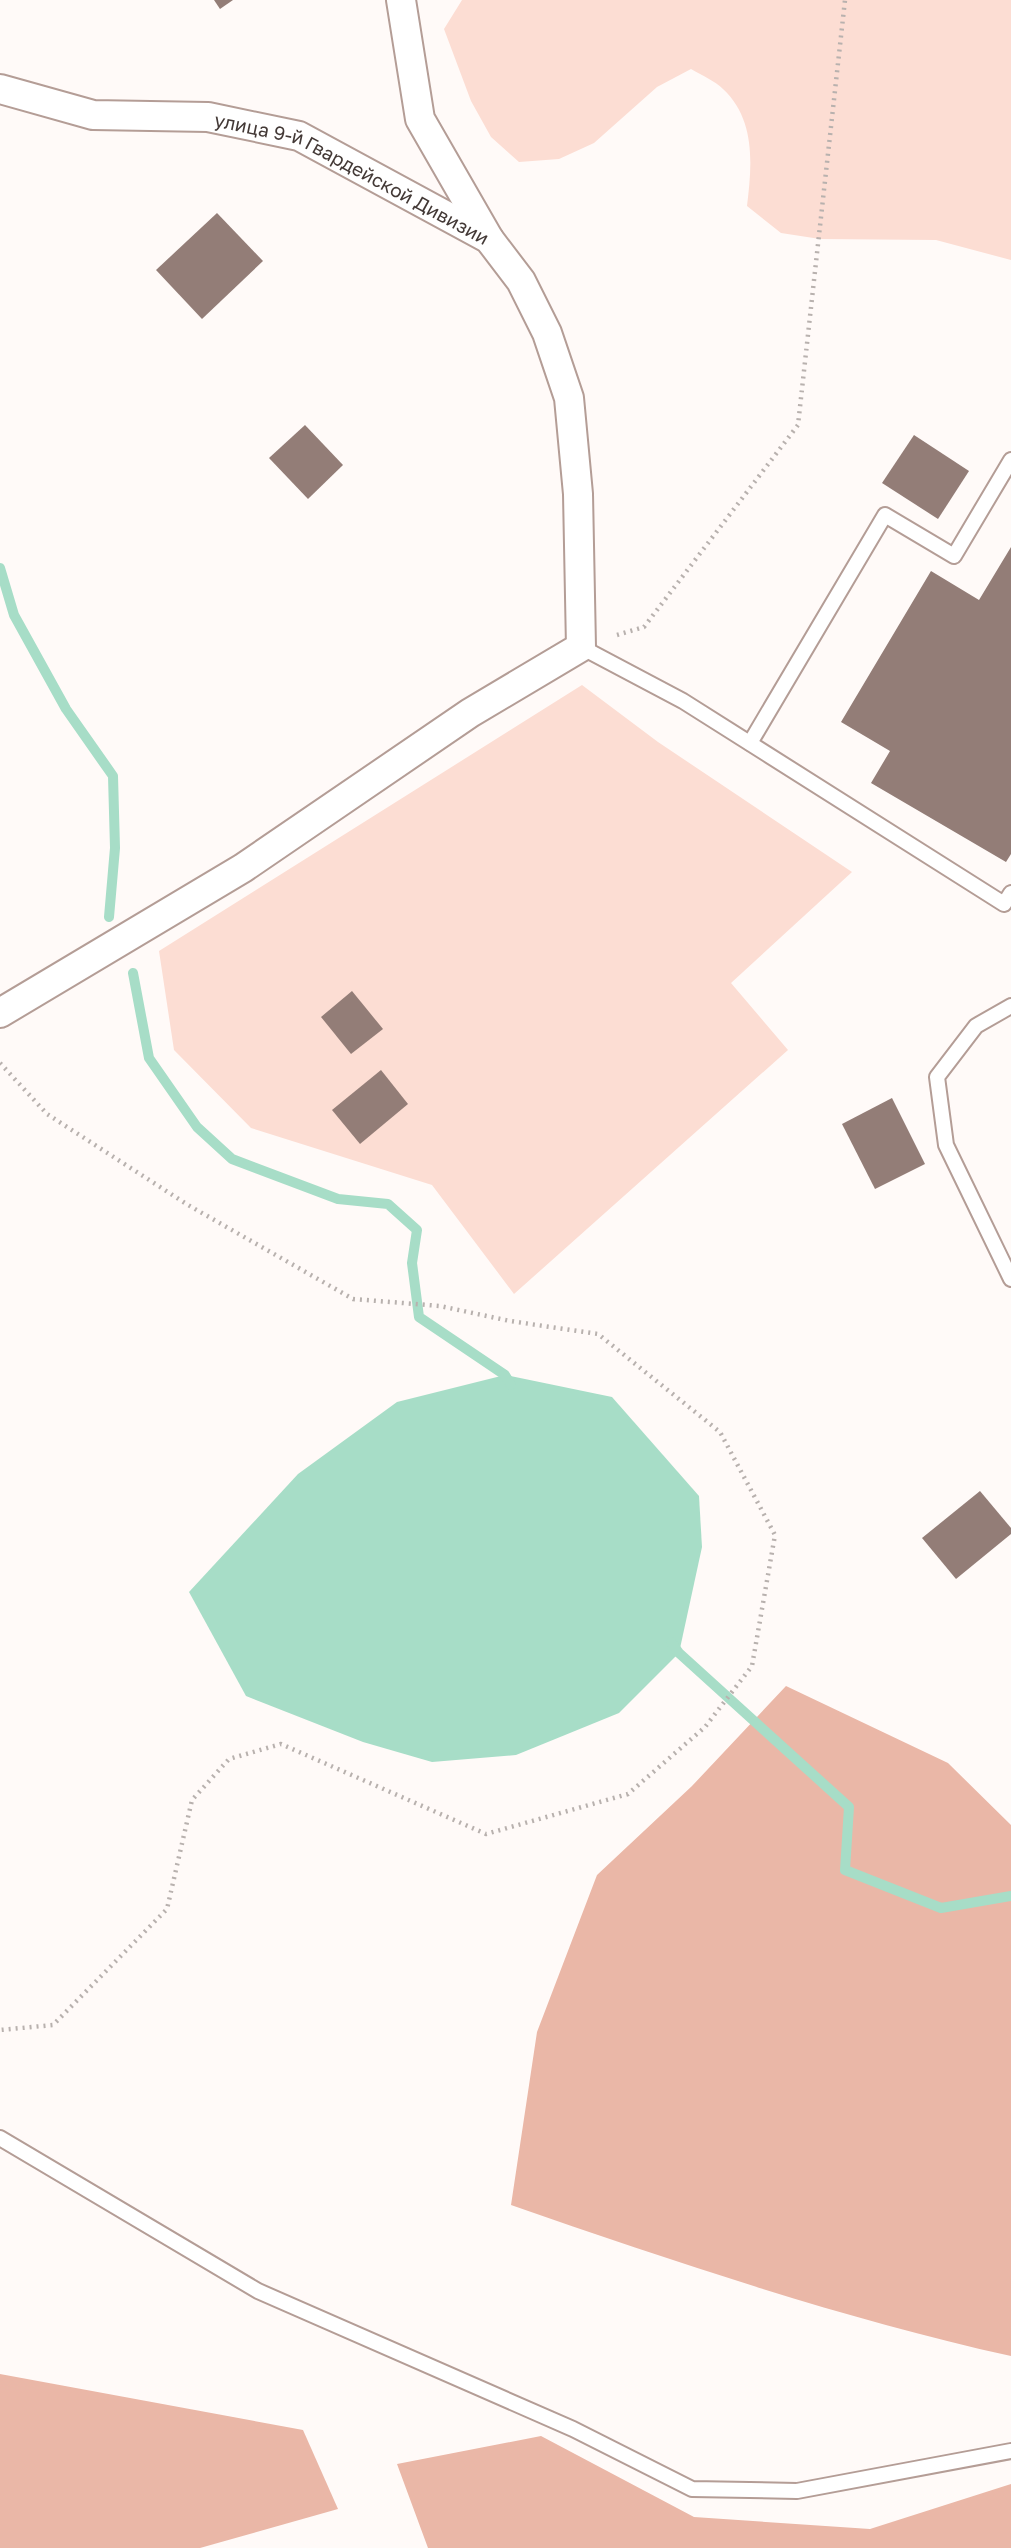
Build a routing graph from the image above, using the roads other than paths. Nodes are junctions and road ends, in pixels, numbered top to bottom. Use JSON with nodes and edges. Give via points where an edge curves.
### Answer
{"nodes":[{"id":1,"x":401,"y":0,"type":"edge"},
{"id":2,"x":0,"y":89,"type":"edge"},
{"id":3,"x":489,"y":239,"type":"junction"},
{"id":4,"x":1011,"y":460,"type":"edge"},
{"id":5,"x":581,"y":647,"type":"junction"},
{"id":6,"x":750,"y":743,"type":"junction"},
{"id":7,"x":1011,"y":892,"type":"edge"},
{"id":8,"x":1011,"y":1006,"type":"edge"},
{"id":9,"x":0,"y":1013,"type":"edge"},
{"id":10,"x":1011,"y":1279,"type":"edge"},
{"id":11,"x":0,"y":2138,"type":"edge"},
{"id":12,"x":1011,"y":2451,"type":"edge"}],
"edges":[{"from":1,"to":3,"type":"street","via":[[420,119]]},
{"from":2,"to":3,"type":"street","name":"улица 9-й Гвардейской Дивизии","via":[[93,115],[208,117],[299,136]]},
{"from":3,"to":5,"type":"street","name":"улица 9-й Гвардейской Дивизии","via":[[521,281],[547,333],[569,398],[578,494]]},
{"from":4,"to":6,"type":"lane","via":[[954,556],[885,515]]},
{"from":5,"to":6,"type":"lane"},
{"from":5,"to":9,"type":"street","via":[[470,713],[243,868]]},
{"from":6,"to":7,"type":"lane","via":[[1004,904]]},
{"from":8,"to":10,"type":"lane","via":[[976,1026],[937,1077],[946,1145]]},
{"from":11,"to":12,"type":"lane","via":[[258,2291],[573,2429],[692,2489],[797,2491]]}]}
